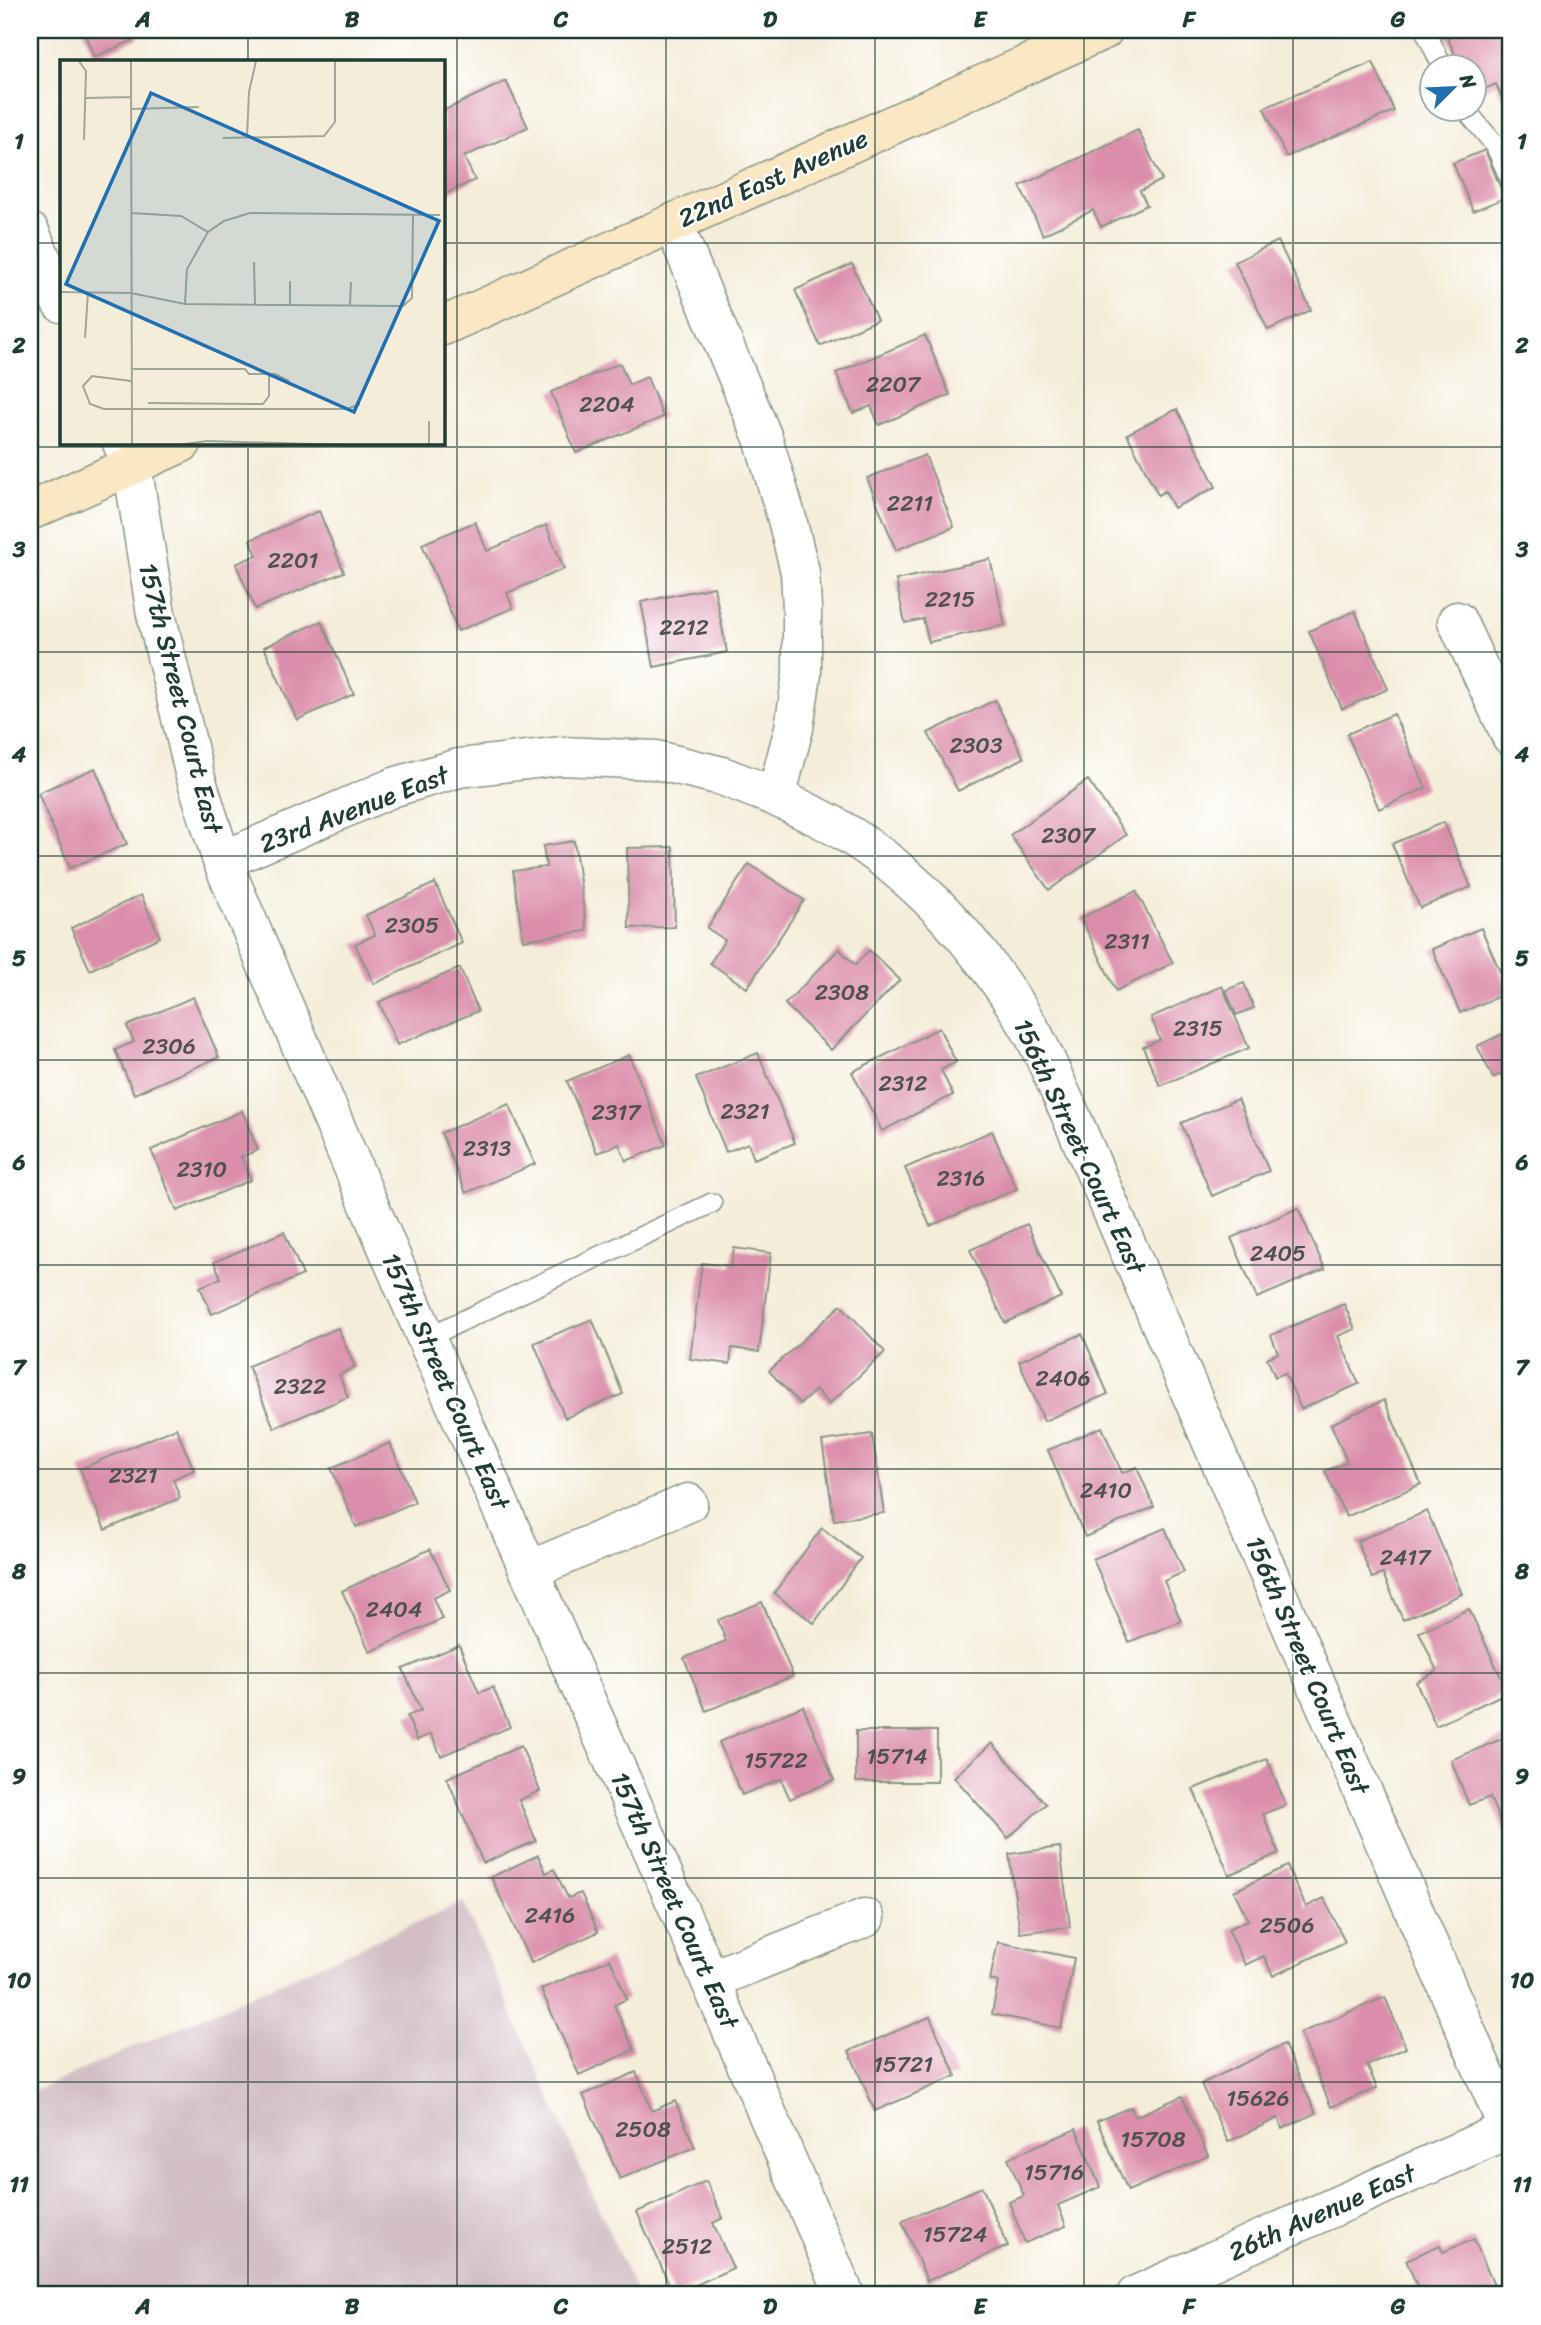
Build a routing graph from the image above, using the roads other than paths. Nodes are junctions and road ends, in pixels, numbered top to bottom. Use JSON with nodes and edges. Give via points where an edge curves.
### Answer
{"nodes":[{"id":1,"x":1104,"y":30,"type":"edge"},
{"id":2,"x":1425,"y":30,"type":"edge"},
{"id":3,"x":1435,"y":52,"type":"edge"},
{"id":4,"x":1476,"y":122,"type":"edge"},
{"id":5,"x":1511,"y":181,"type":"edge"},
{"id":6,"x":673,"y":223,"type":"junction"},
{"id":7,"x":30,"y":232,"type":"edge"},
{"id":8,"x":60,"y":301,"type":"edge"},
{"id":9,"x":444,"y":326,"type":"edge"},
{"id":10,"x":177,"y":444,"type":"edge"},
{"id":11,"x":127,"y":454,"type":"edge"},
{"id":12,"x":30,"y":511,"type":"edge"},
{"id":13,"x":1457,"y":621,"type":"dead end"},
{"id":14,"x":1511,"y":736,"type":"edge"},
{"id":15,"x":776,"y":797,"type":"junction"},
{"id":16,"x":222,"y":861,"type":"junction"},
{"id":17,"x":712,"y":1203,"type":"dead end"},
{"id":18,"x":426,"y":1338,"type":"junction"},
{"id":19,"x":688,"y":1503,"type":"dead end"},
{"id":20,"x":530,"y":1570,"type":"junction"},
{"id":21,"x":865,"y":1918,"type":"dead end"},
{"id":22,"x":710,"y":1980,"type":"junction"},
{"id":23,"x":1510,"y":2132,"type":"edge"},
{"id":24,"x":845,"y":2295,"type":"edge"},
{"id":25,"x":1136,"y":2295,"type":"edge"}],
"edges":[{"from":1,"to":6,"type":"street","name":"22nd East Avenue"},
{"from":2,"to":3,"type":"lane"},
{"from":4,"to":5,"type":"lane","via":[[1495,145]]},
{"from":6,"to":9,"type":"street","name":"22nd East Avenue"},
{"from":6,"to":15,"type":"street","via":[[763,438],[800,572],[802,674]]},
{"from":7,"to":8,"type":"street"},
{"from":10,"to":11,"type":"street"},
{"from":11,"to":12,"type":"street"},
{"from":11,"to":16,"type":"street","name":"157th Street Court East","via":[[156,614],[194,772]]},
{"from":13,"to":14,"type":"street"},
{"from":15,"to":16,"type":"street","name":"23rd Avenue East","via":[[722,776],[656,760],[561,756],[472,766],[394,787]]},
{"from":15,"to":23,"type":"street","name":"156th Street Court East","via":[[839,828],[900,872],[940,909],[992,969],[1030,1029]]},
{"from":16,"to":18,"type":"street","name":"157th Street Court East"},
{"from":17,"to":18,"type":"lane"},
{"from":18,"to":20,"type":"street","name":"157th Street Court East"},
{"from":19,"to":20,"type":"street"},
{"from":20,"to":22,"type":"street","name":"157th Street Court East"},
{"from":21,"to":22,"type":"street"},
{"from":22,"to":24,"type":"street","name":"157th Street Court East"},
{"from":23,"to":25,"type":"street","name":"26th Avenue East"}]}
